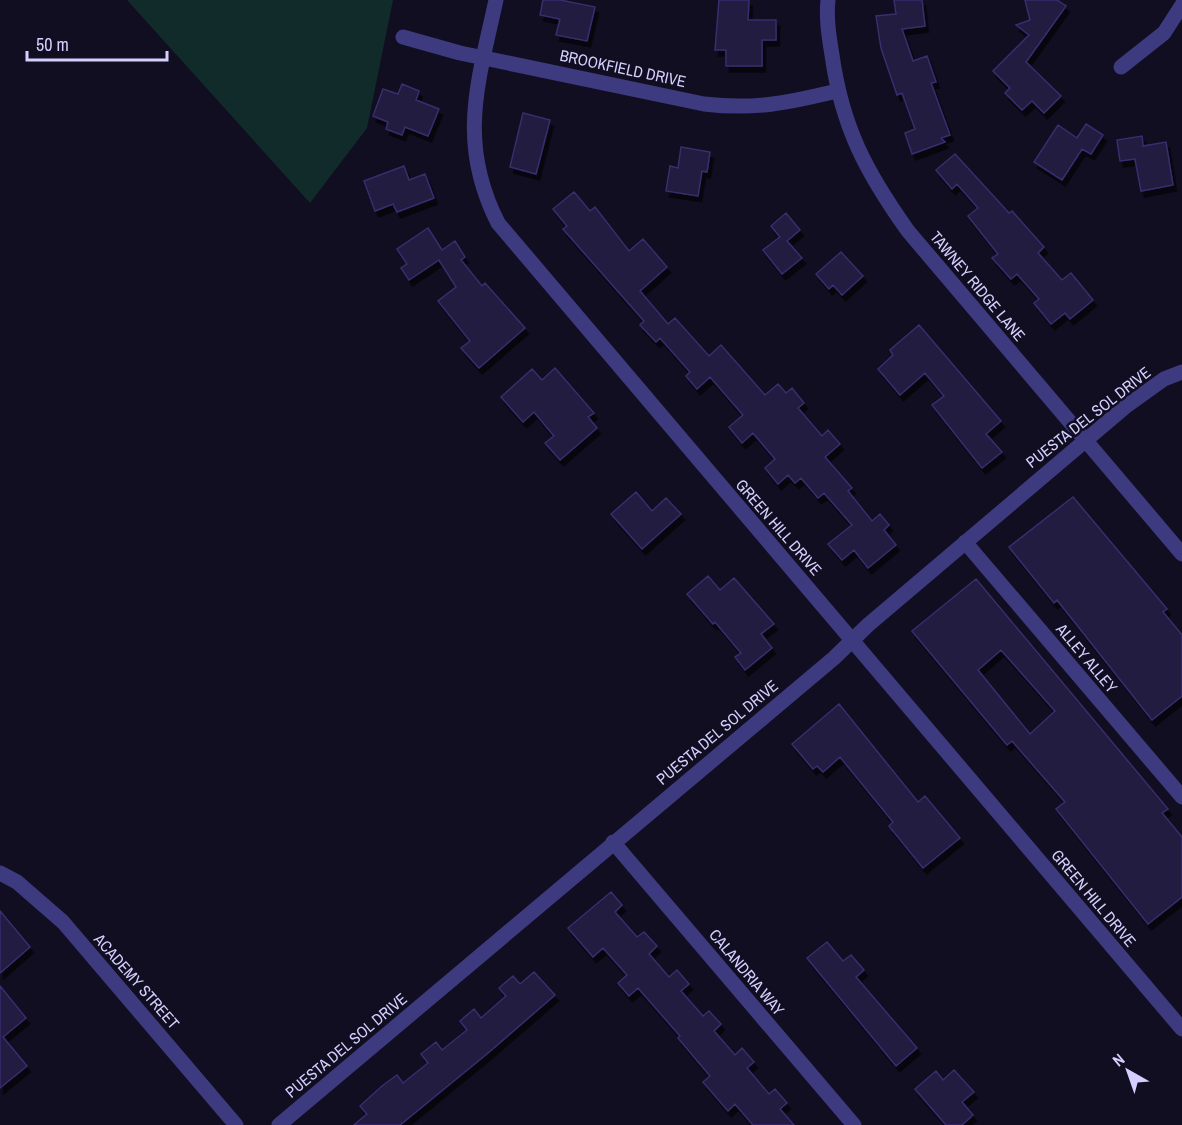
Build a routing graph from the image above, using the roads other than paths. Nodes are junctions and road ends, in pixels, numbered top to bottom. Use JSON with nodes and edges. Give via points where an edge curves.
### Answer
{"nodes":[{"id":1,"x":496,"y":0,"type":"edge"},
{"id":2,"x":828,"y":0,"type":"edge"},
{"id":3,"x":1182,"y":5,"type":"edge"},
{"id":4,"x":403,"y":36,"type":"dead end"},
{"id":5,"x":484,"y":57,"type":"junction"},
{"id":6,"x":1121,"y":67,"type":"dead end"},
{"id":7,"x":837,"y":91,"type":"junction"},
{"id":8,"x":1182,"y":372,"type":"edge"},
{"id":9,"x":1084,"y":440,"type":"junction"},
{"id":10,"x":965,"y":542,"type":"junction"},
{"id":11,"x":1182,"y":554,"type":"edge"},
{"id":12,"x":852,"y":640,"type":"junction"},
{"id":13,"x":1182,"y":797,"type":"edge"},
{"id":14,"x":613,"y":842,"type":"junction"},
{"id":15,"x":0,"y":873,"type":"edge"},
{"id":16,"x":1182,"y":1029,"type":"edge"},
{"id":17,"x":237,"y":1125,"type":"edge"},
{"id":18,"x":279,"y":1125,"type":"edge"},
{"id":19,"x":854,"y":1125,"type":"edge"}],
"edges":[{"from":1,"to":5,"type":"street","name":"GREEN HILL DRIVE"},
{"from":2,"to":7,"type":"street","name":"TAWNEY RIDGE LANE"},
{"from":3,"to":6,"type":"street","via":[[1164,33]]},
{"from":4,"to":5,"type":"street","name":"BROOKFIELD DRIVE"},
{"from":5,"to":7,"type":"street","name":"BROOKFIELD DRIVE","via":[[734,107],[776,106]]},
{"from":5,"to":12,"type":"street","name":"GREEN HILL DRIVE","via":[[474,118],[474,149],[484,192],[498,223]]},
{"from":7,"to":9,"type":"street","name":"TAWNEY RIDGE LANE","via":[[856,149],[878,190]]},
{"from":8,"to":9,"type":"street","name":"PUESTA DEL SOL DRIVE","via":[[1164,380]]},
{"from":9,"to":10,"type":"street","name":"PUESTA DEL SOL DRIVE"},
{"from":9,"to":11,"type":"street","name":"TAWNEY RIDGE LANE"},
{"from":10,"to":12,"type":"street","name":"PUESTA DEL SOL DRIVE"},
{"from":10,"to":13,"type":"street","name":"ALLEY ALLEY"},
{"from":12,"to":14,"type":"street","name":"PUESTA DEL SOL DRIVE"},
{"from":12,"to":16,"type":"street","name":"GREEN HILL DRIVE"},
{"from":14,"to":18,"type":"street","name":"PUESTA DEL SOL DRIVE"},
{"from":14,"to":19,"type":"street","name":"CALANDRIA WAY"},
{"from":15,"to":17,"type":"street","name":"ACADEMY STREET","via":[[17,882],[63,922]]}]}
